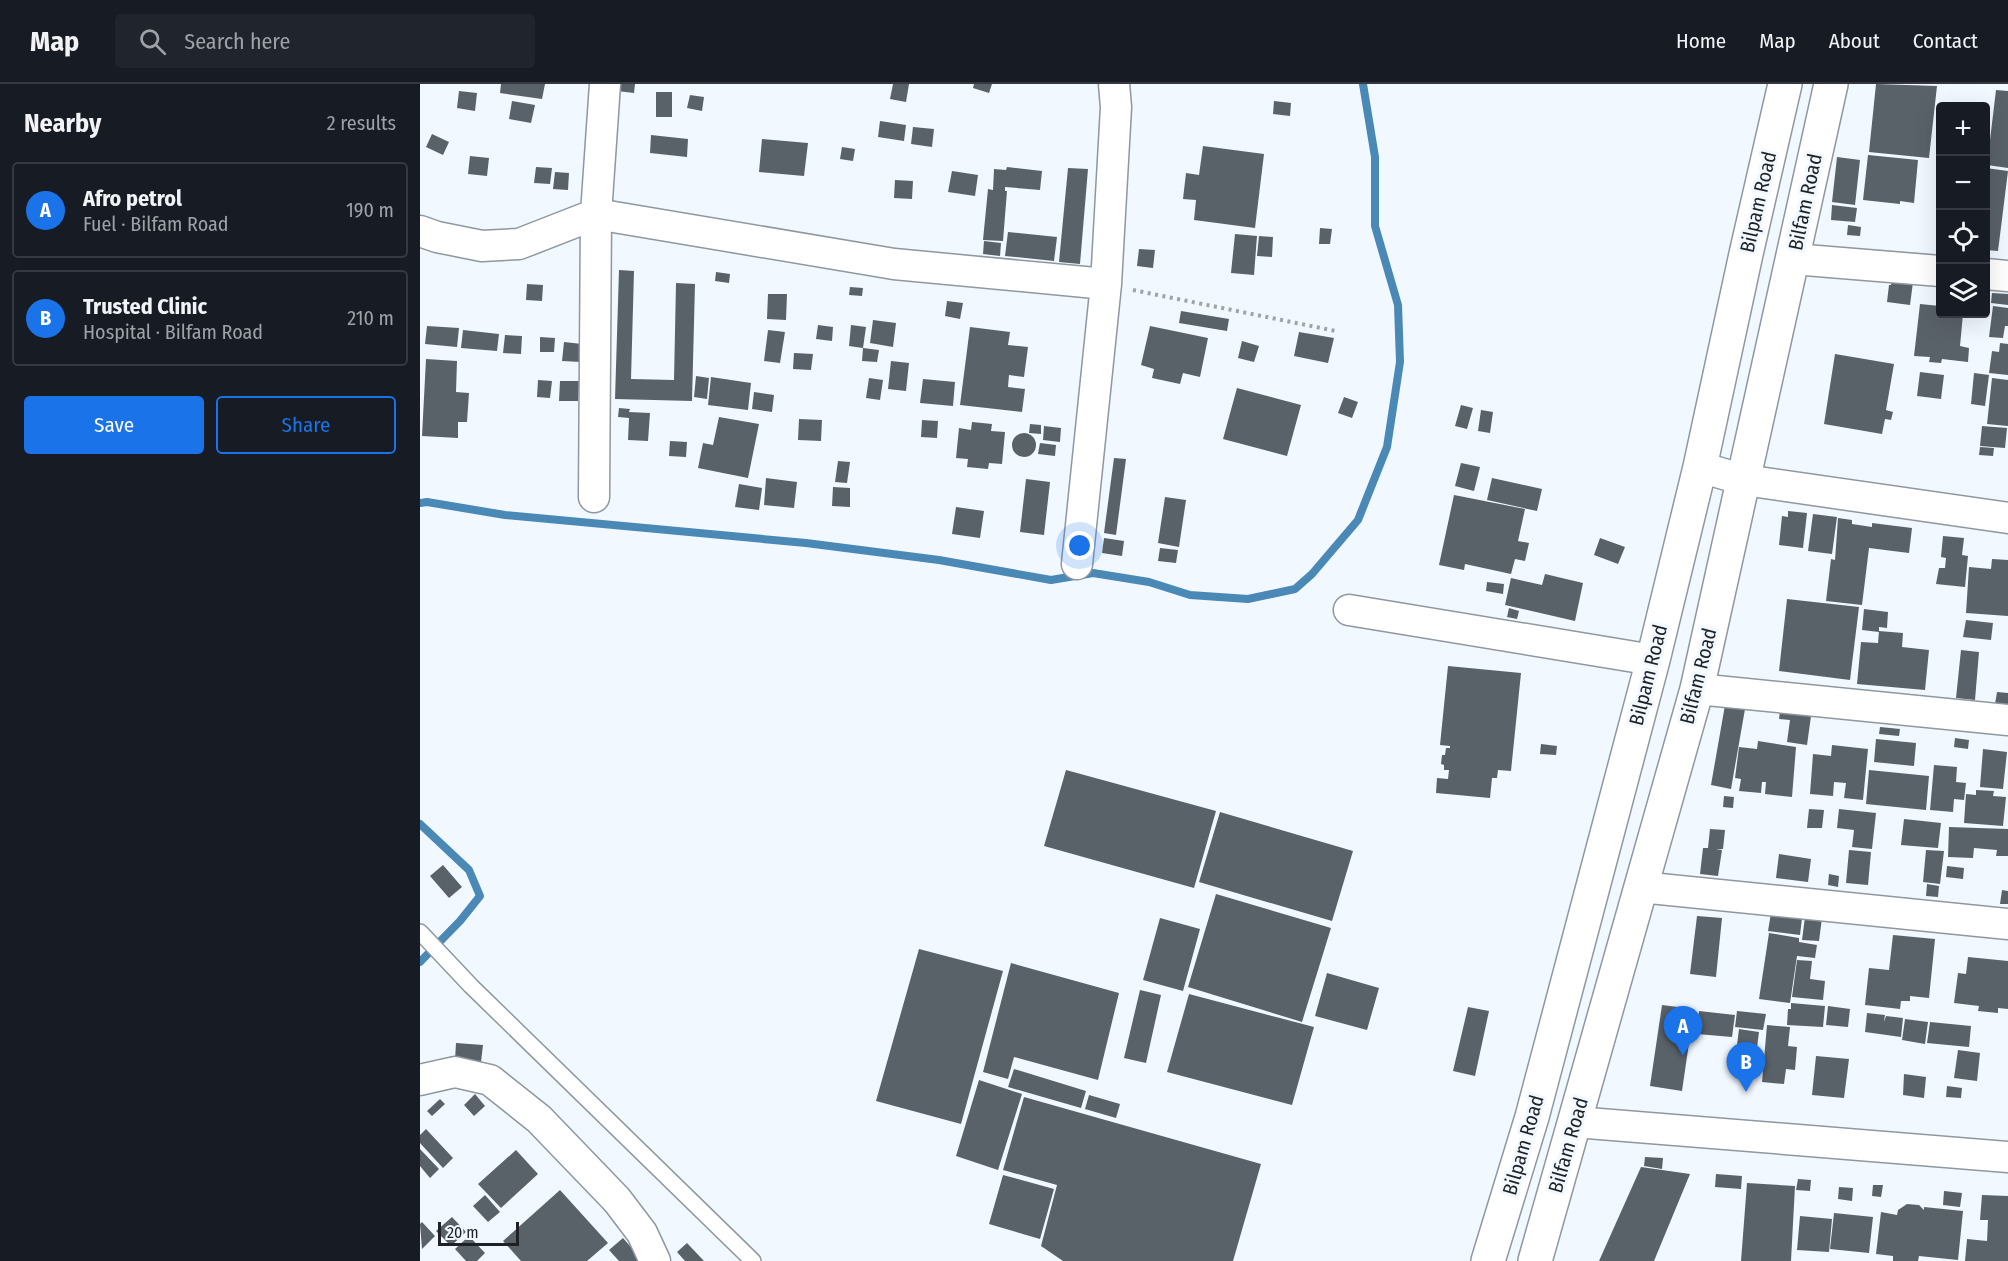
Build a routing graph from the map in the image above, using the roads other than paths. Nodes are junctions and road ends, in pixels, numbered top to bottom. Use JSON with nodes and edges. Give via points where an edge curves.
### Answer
{"nodes":[{"id":1,"x":605,"y":84,"type":"edge"},
{"id":2,"x":1114,"y":84,"type":"edge"},
{"id":3,"x":1785,"y":84,"type":"edge"},
{"id":4,"x":1831,"y":84,"type":"edge"},
{"id":5,"x":596,"y":214,"type":"junction"},
{"id":6,"x":420,"y":231,"type":"edge"},
{"id":7,"x":1792,"y":259,"type":"junction"},
{"id":8,"x":1936,"y":271,"type":"edge"},
{"id":9,"x":1990,"y":274,"type":"edge"},
{"id":10,"x":2008,"y":276,"type":"edge"},
{"id":11,"x":1106,"y":284,"type":"junction"},
{"id":12,"x":1700,"y":467,"type":"junction"},
{"id":13,"x":1744,"y":480,"type":"junction"},
{"id":14,"x":594,"y":497,"type":"dead end"},
{"id":15,"x":2008,"y":518,"type":"edge"},
{"id":16,"x":1077,"y":564,"type":"dead end"},
{"id":17,"x":1349,"y":610,"type":"dead end"},
{"id":18,"x":1653,"y":660,"type":"junction"},
{"id":19,"x":1697,"y":689,"type":"junction"},
{"id":20,"x":2008,"y":720,"type":"edge"},
{"id":21,"x":1640,"y":887,"type":"junction"},
{"id":22,"x":2008,"y":924,"type":"edge"},
{"id":23,"x":421,"y":934,"type":"edge"},
{"id":24,"x":420,"y":1080,"type":"edge"},
{"id":25,"x":1575,"y":1122,"type":"junction"},
{"id":26,"x":2008,"y":1157,"type":"edge"},
{"id":27,"x":654,"y":1261,"type":"edge"},
{"id":28,"x":753,"y":1261,"type":"edge"},
{"id":29,"x":1488,"y":1261,"type":"edge"},
{"id":30,"x":1535,"y":1261,"type":"edge"}],
"edges":[{"from":1,"to":5,"type":"street"},
{"from":2,"to":11,"type":"street"},
{"from":3,"to":12,"type":"main road","name":"Bilpam Road"},
{"from":4,"to":7,"type":"main road","name":"Bilfam Road"},
{"from":5,"to":6,"type":"street","via":[[519,244],[482,246]]},
{"from":5,"to":11,"type":"street","via":[[894,264]]},
{"from":5,"to":14,"type":"street"},
{"from":7,"to":8,"type":"street"},
{"from":7,"to":13,"type":"main road","name":"Bilfam Road"},
{"from":9,"to":10,"type":"street"},
{"from":11,"to":16,"type":"street"},
{"from":12,"to":13,"type":"street"},
{"from":12,"to":18,"type":"main road","name":"Bilpam Road"},
{"from":13,"to":15,"type":"street"},
{"from":13,"to":19,"type":"main road","name":"Bilfam Road"},
{"from":17,"to":18,"type":"street"},
{"from":18,"to":29,"type":"main road","name":"Bilpam Road","via":[[1534,1106]]},
{"from":19,"to":20,"type":"street"},
{"from":19,"to":21,"type":"main road","name":"Bilfam Road"},
{"from":21,"to":22,"type":"street"},
{"from":21,"to":25,"type":"main road","name":"Bilfam Road"},
{"from":23,"to":28,"type":"lane"},
{"from":24,"to":27,"type":"street","via":[[455,1072],[490,1080],[539,1119],[616,1200],[642,1233]]},
{"from":25,"to":26,"type":"street"},
{"from":25,"to":30,"type":"main road","name":"Bilfam Road"}]}
